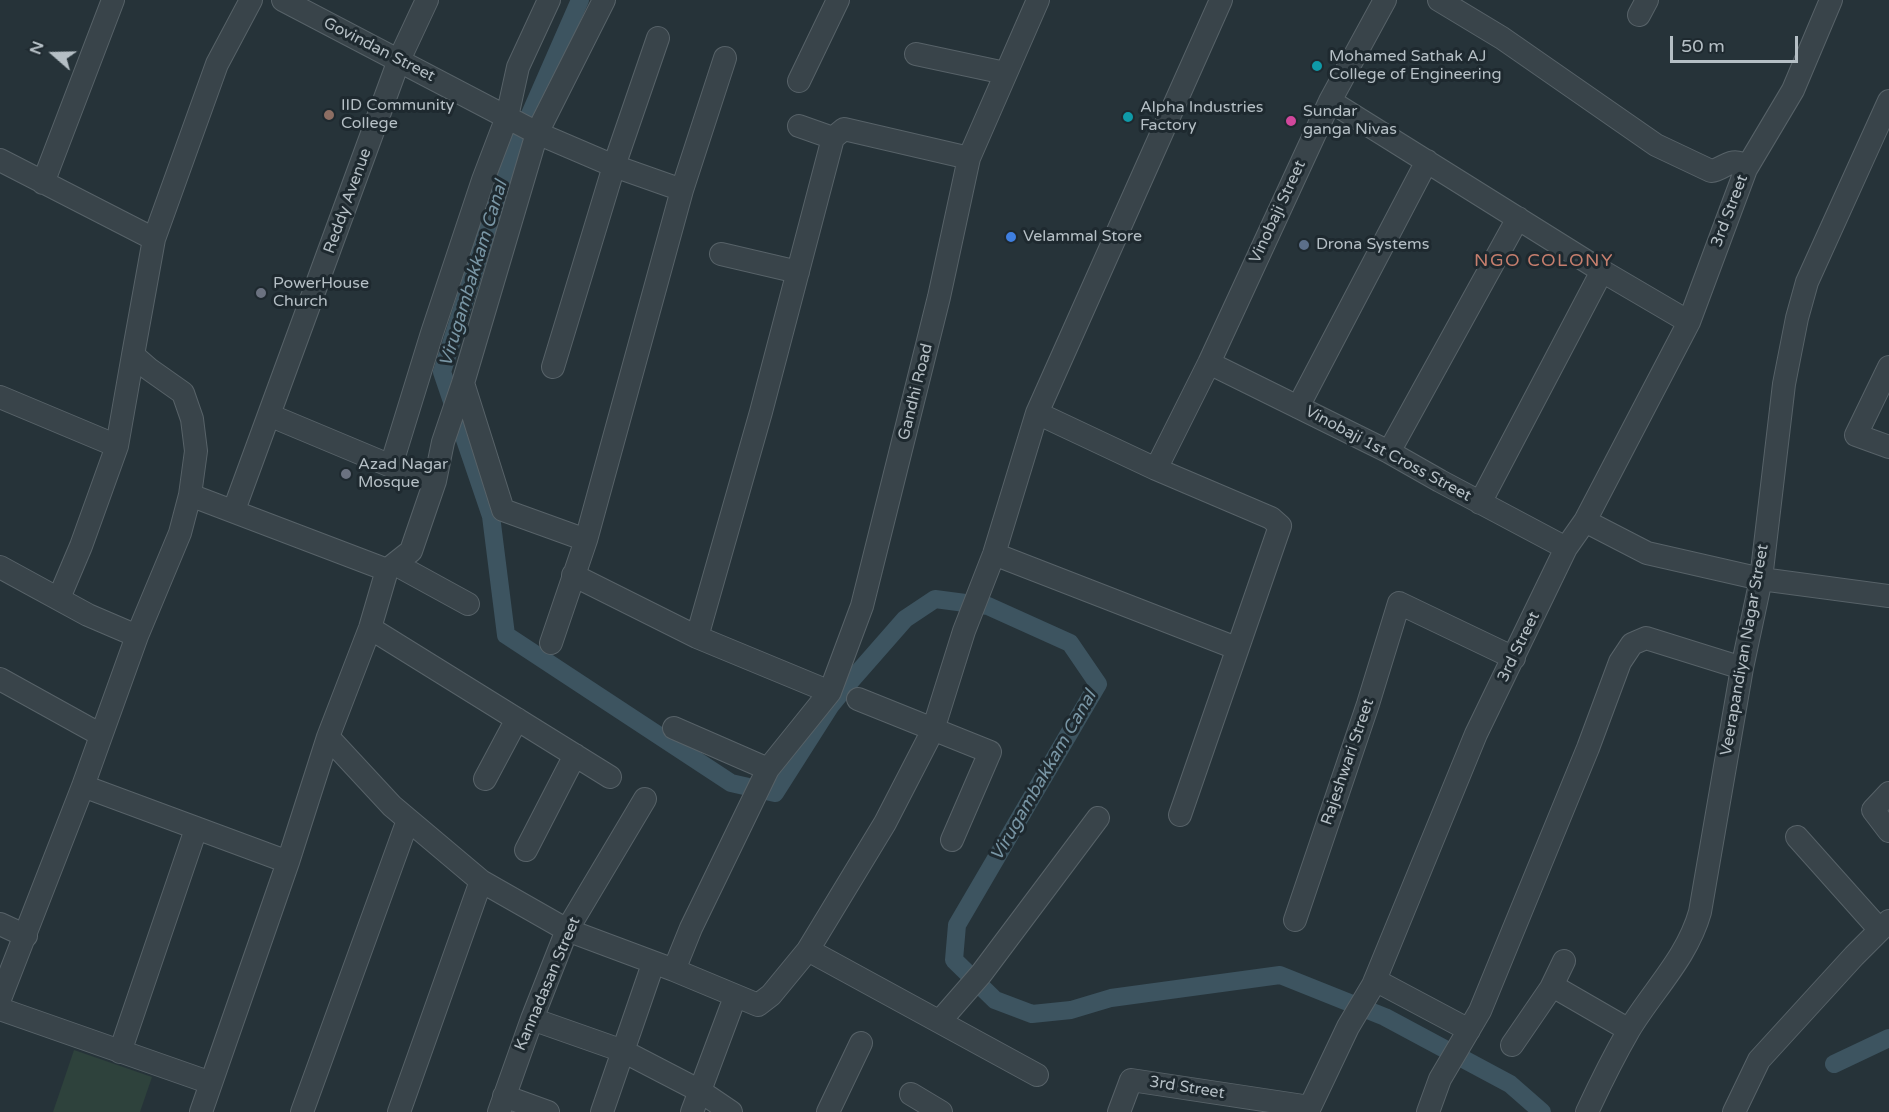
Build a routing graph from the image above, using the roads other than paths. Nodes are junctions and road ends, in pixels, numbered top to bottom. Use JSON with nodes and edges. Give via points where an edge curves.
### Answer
{"nodes":[{"id":1,"x":112,"y":0,"type":"edge"},
{"id":2,"x":251,"y":0,"type":"edge"},
{"id":3,"x":282,"y":0,"type":"edge"},
{"id":4,"x":427,"y":0,"type":"edge"},
{"id":5,"x":549,"y":0,"type":"edge"},
{"id":6,"x":604,"y":0,"type":"edge"},
{"id":7,"x":1038,"y":0,"type":"edge"},
{"id":8,"x":1221,"y":0,"type":"edge"},
{"id":9,"x":1385,"y":0,"type":"edge"},
{"id":10,"x":1440,"y":0,"type":"edge"},
{"id":11,"x":1831,"y":0,"type":"edge"},
{"id":12,"x":830,"y":2,"type":"edge"},
{"id":13,"x":658,"y":38,"type":"dead end"},
{"id":14,"x":916,"y":54,"type":"dead end"},
{"id":15,"x":725,"y":58,"type":"dead end"},
{"id":16,"x":399,"y":60,"type":"junction"},
{"id":17,"x":1005,"y":73,"type":"junction"},
{"id":18,"x":799,"y":81,"type":"dead end"},
{"id":19,"x":1330,"y":101,"type":"junction"},
{"id":20,"x":1889,"y":101,"type":"edge"},
{"id":21,"x":507,"y":117,"type":"junction"},
{"id":22,"x":799,"y":126,"type":"dead end"},
{"id":23,"x":537,"y":133,"type":"junction"},
{"id":24,"x":833,"y":138,"type":"junction"},
{"id":25,"x":969,"y":158,"type":"junction"},
{"id":26,"x":0,"y":160,"type":"edge"},
{"id":27,"x":1427,"y":161,"type":"junction"},
{"id":28,"x":614,"y":166,"type":"junction"},
{"id":29,"x":1746,"y":169,"type":"junction"},
{"id":30,"x":43,"y":183,"type":"junction"},
{"id":31,"x":682,"y":190,"type":"junction"},
{"id":32,"x":1518,"y":218,"type":"junction"},
{"id":33,"x":154,"y":239,"type":"junction"},
{"id":34,"x":721,"y":254,"type":"dead end"},
{"id":35,"x":1602,"y":271,"type":"junction"},
{"id":36,"x":798,"y":272,"type":"junction"},
{"id":37,"x":1689,"y":322,"type":"junction"},
{"id":38,"x":133,"y":355,"type":"junction"},
{"id":39,"x":1209,"y":363,"type":"junction"},
{"id":40,"x":553,"y":367,"type":"dead end"},
{"id":41,"x":1889,"y":367,"type":"edge"},
{"id":42,"x":463,"y":383,"type":"junction"},
{"id":43,"x":0,"y":397,"type":"edge"},
{"id":44,"x":1298,"y":407,"type":"junction"},
{"id":45,"x":1037,"y":413,"type":"junction"},
{"id":46,"x":269,"y":415,"type":"junction"},
{"id":47,"x":117,"y":446,"type":"junction"},
{"id":48,"x":1889,"y":447,"type":"edge"},
{"id":49,"x":1389,"y":452,"type":"junction"},
{"id":50,"x":391,"y":466,"type":"junction"},
{"id":51,"x":1156,"y":469,"type":"junction"},
{"id":52,"x":435,"y":481,"type":"junction"},
{"id":53,"x":190,"y":495,"type":"junction"},
{"id":54,"x":1480,"y":503,"type":"junction"},
{"id":55,"x":234,"y":510,"type":"junction"},
{"id":56,"x":1585,"y":521,"type":"junction"},
{"id":57,"x":586,"y":540,"type":"junction"},
{"id":58,"x":1566,"y":548,"type":"junction"},
{"id":59,"x":994,"y":554,"type":"junction"},
{"id":60,"x":0,"y":567,"type":"edge"},
{"id":61,"x":391,"y":567,"type":"junction"},
{"id":62,"x":573,"y":575,"type":"junction"},
{"id":63,"x":1761,"y":579,"type":"junction"},
{"id":64,"x":1889,"y":596,"type":"edge"},
{"id":65,"x":59,"y":598,"type":"junction"},
{"id":66,"x":468,"y":604,"type":"dead end"},
{"id":67,"x":370,"y":628,"type":"junction"},
{"id":68,"x":137,"y":636,"type":"junction"},
{"id":69,"x":697,"y":637,"type":"junction"},
{"id":70,"x":551,"y":643,"type":"dead end"},
{"id":71,"x":1236,"y":648,"type":"junction"},
{"id":72,"x":1514,"y":658,"type":"junction"},
{"id":73,"x":1742,"y":668,"type":"junction"},
{"id":74,"x":0,"y":679,"type":"edge"},
{"id":75,"x":830,"y":692,"type":"junction"},
{"id":76,"x":858,"y":699,"type":"dead end"},
{"id":77,"x":517,"y":719,"type":"junction"},
{"id":78,"x":674,"y":728,"type":"dead end"},
{"id":79,"x":933,"y":730,"type":"junction"},
{"id":80,"x":100,"y":735,"type":"junction"},
{"id":81,"x":328,"y":737,"type":"junction"},
{"id":82,"x":575,"y":755,"type":"junction"},
{"id":83,"x":768,"y":770,"type":"junction"},
{"id":84,"x":610,"y":777,"type":"dead end"},
{"id":85,"x":485,"y":778,"type":"dead end"},
{"id":86,"x":82,"y":786,"type":"junction"},
{"id":87,"x":1889,"y":793,"type":"edge"},
{"id":88,"x":645,"y":799,"type":"dead end"},
{"id":89,"x":1180,"y":814,"type":"dead end"},
{"id":90,"x":1098,"y":818,"type":"dead end"},
{"id":91,"x":408,"y":819,"type":"junction"},
{"id":92,"x":196,"y":830,"type":"junction"},
{"id":93,"x":1889,"y":831,"type":"edge"},
{"id":94,"x":1797,"y":837,"type":"dead end"},
{"id":95,"x":952,"y":840,"type":"dead end"},
{"id":96,"x":525,"y":850,"type":"dead end"},
{"id":97,"x":288,"y":862,"type":"junction"},
{"id":98,"x":481,"y":880,"type":"junction"},
{"id":99,"x":1295,"y":920,"type":"dead end"},
{"id":100,"x":0,"y":924,"type":"edge"},
{"id":101,"x":1885,"y":926,"type":"edge"},
{"id":102,"x":567,"y":930,"type":"junction"},
{"id":103,"x":26,"y":936,"type":"junction"},
{"id":104,"x":808,"y":950,"type":"junction"},
{"id":105,"x":1564,"y":961,"type":"dead end"},
{"id":106,"x":664,"y":967,"type":"junction"},
{"id":107,"x":1374,"y":983,"type":"junction"},
{"id":108,"x":1551,"y":988,"type":"junction"},
{"id":109,"x":735,"y":997,"type":"junction"},
{"id":110,"x":0,"y":999,"type":"edge"},
{"id":111,"x":0,"y":1009,"type":"edge"},
{"id":112,"x":532,"y":1019,"type":"junction"},
{"id":113,"x":940,"y":1021,"type":"junction"},
{"id":114,"x":1629,"y":1030,"type":"junction"},
{"id":115,"x":1466,"y":1035,"type":"junction"},
{"id":116,"x":861,"y":1042,"type":"dead end"},
{"id":117,"x":1512,"y":1045,"type":"dead end"},
{"id":118,"x":623,"y":1051,"type":"junction"},
{"id":119,"x":120,"y":1052,"type":"junction"},
{"id":120,"x":1037,"y":1076,"type":"dead end"},
{"id":121,"x":211,"y":1083,"type":"junction"},
{"id":122,"x":910,"y":1094,"type":"dead end"},
{"id":123,"x":696,"y":1101,"type":"edge"},
{"id":124,"x":501,"y":1104,"type":"edge"},
{"id":125,"x":201,"y":1112,"type":"edge"},
{"id":126,"x":302,"y":1112,"type":"edge"},
{"id":127,"x":399,"y":1112,"type":"edge"},
{"id":128,"x":548,"y":1112,"type":"edge"},
{"id":129,"x":602,"y":1112,"type":"edge"},
{"id":130,"x":730,"y":1112,"type":"edge"},
{"id":131,"x":828,"y":1112,"type":"edge"},
{"id":132,"x":941,"y":1112,"type":"edge"},
{"id":133,"x":1119,"y":1112,"type":"edge"},
{"id":134,"x":1428,"y":1112,"type":"edge"},
{"id":135,"x":1587,"y":1112,"type":"edge"},
{"id":136,"x":1734,"y":1112,"type":"edge"}],
"edges":[{"from":1,"to":30,"type":"street"},
{"from":2,"to":33,"type":"street","via":[[217,64]]},
{"from":3,"to":16,"type":"street","name":"Govindan Street"},
{"from":4,"to":16,"type":"street","name":"Reddy Avenue"},
{"from":5,"to":21,"type":"street","via":[[518,67]]},
{"from":6,"to":23,"type":"street"},
{"from":7,"to":17,"type":"street","name":"Gandhi Road"},
{"from":8,"to":45,"type":"street"},
{"from":9,"to":19,"type":"street","name":"Vinobaji Street"},
{"from":10,"to":29,"type":"street","via":[[1502,38],[1656,145],[1711,171],[1732,162]]},
{"from":11,"to":29,"type":"street","name":"3rd Street","via":[[1793,90]]},
{"from":12,"to":18,"type":"street"},
{"from":13,"to":28,"type":"street"},
{"from":14,"to":17,"type":"street"},
{"from":15,"to":31,"type":"street"},
{"from":16,"to":21,"type":"street","name":"Govindan Street"},
{"from":16,"to":46,"type":"street","name":"Reddy Avenue"},
{"from":17,"to":25,"type":"street","name":"Gandhi Road"},
{"from":19,"to":27,"type":"street"},
{"from":19,"to":39,"type":"street","name":"Vinobaji Street"},
{"from":20,"to":63,"type":"street","name":"Veerapandiyan Nagar Street","via":[[1807,282],[1797,318],[1784,384]]},
{"from":21,"to":23,"type":"street","name":"Govindan Street"},
{"from":21,"to":50,"type":"street","via":[[432,333]]},
{"from":22,"to":24,"type":"street"},
{"from":23,"to":28,"type":"street","name":"Govindan Street"},
{"from":23,"to":42,"type":"street"},
{"from":24,"to":25,"type":"street","via":[[844,129]]},
{"from":24,"to":36,"type":"street"},
{"from":25,"to":75,"type":"street","name":"Gandhi Road","via":[[939,297],[862,606]]},
{"from":26,"to":30,"type":"street"},
{"from":27,"to":32,"type":"street"},
{"from":27,"to":44,"type":"street"},
{"from":28,"to":31,"type":"street","name":"Govindan Street"},
{"from":28,"to":40,"type":"street"},
{"from":29,"to":37,"type":"street","name":"3rd Street"},
{"from":30,"to":33,"type":"street"},
{"from":31,"to":57,"type":"street"},
{"from":32,"to":35,"type":"street"},
{"from":32,"to":49,"type":"street"},
{"from":33,"to":38,"type":"street"},
{"from":34,"to":36,"type":"street"},
{"from":35,"to":37,"type":"street"},
{"from":35,"to":54,"type":"street"},
{"from":36,"to":69,"type":"street"},
{"from":37,"to":56,"type":"street","name":"3rd Street"},
{"from":38,"to":47,"type":"street"},
{"from":38,"to":53,"type":"street","via":[[183,393],[192,418],[196,451]]},
{"from":39,"to":44,"type":"street","name":"Vinobaji 1st Cross Street"},
{"from":39,"to":51,"type":"street","name":"Vinobaji Street"},
{"from":41,"to":48,"type":"street","via":[[1856,435]]},
{"from":42,"to":52,"type":"street","via":[[443,442]]},
{"from":42,"to":57,"type":"street","via":[[503,510]]},
{"from":43,"to":47,"type":"street"},
{"from":44,"to":49,"type":"street","name":"Vinobaji 1st Cross Street"},
{"from":45,"to":51,"type":"street"},
{"from":45,"to":59,"type":"street"},
{"from":46,"to":50,"type":"street"},
{"from":46,"to":55,"type":"street","name":"Reddy Avenue"},
{"from":47,"to":65,"type":"street"},
{"from":49,"to":54,"type":"street","name":"Vinobaji 1st Cross Street"},
{"from":50,"to":52,"type":"street"},
{"from":51,"to":71,"type":"street","via":[[1271,518],[1280,526]]},
{"from":52,"to":61,"type":"street","via":[[411,551]]},
{"from":53,"to":55,"type":"street"},
{"from":53,"to":68,"type":"street","via":[[180,533]]},
{"from":54,"to":58,"type":"street","name":"Vinobaji 1st Cross Street"},
{"from":55,"to":61,"type":"street"},
{"from":56,"to":58,"type":"street","name":"3rd Street"},
{"from":56,"to":63,"type":"street","via":[[1647,553]]},
{"from":57,"to":62,"type":"street"},
{"from":58,"to":72,"type":"street","name":"3rd Street"},
{"from":59,"to":71,"type":"street"},
{"from":59,"to":79,"type":"street","via":[[964,631]]},
{"from":60,"to":65,"type":"street"},
{"from":61,"to":66,"type":"street"},
{"from":61,"to":67,"type":"street"},
{"from":62,"to":69,"type":"street"},
{"from":62,"to":70,"type":"street"},
{"from":63,"to":64,"type":"street"},
{"from":63,"to":73,"type":"street","name":"Veerapandiyan Nagar Street"},
{"from":65,"to":68,"type":"street"},
{"from":67,"to":77,"type":"street"},
{"from":67,"to":81,"type":"street"},
{"from":68,"to":80,"type":"street"},
{"from":69,"to":75,"type":"street"},
{"from":71,"to":89,"type":"street"},
{"from":72,"to":99,"type":"street","name":"Rajeshwari Street","via":[[1399,603]]},
{"from":72,"to":107,"type":"street","name":"3rd Street","via":[[1476,734]]},
{"from":73,"to":114,"type":"street","name":"Veerapandiyan Nagar Street","via":[[1694,933]]},
{"from":73,"to":115,"type":"street","via":[[1646,638],[1628,649],[1607,692],[1588,748],[1480,1011]]},
{"from":74,"to":80,"type":"street"},
{"from":75,"to":83,"type":"street","name":"Gandhi Road"},
{"from":76,"to":79,"type":"street"},
{"from":77,"to":82,"type":"street"},
{"from":77,"to":85,"type":"street"},
{"from":78,"to":83,"type":"street"},
{"from":79,"to":95,"type":"street","via":[[990,752]]},
{"from":79,"to":104,"type":"street","via":[[885,823]]},
{"from":80,"to":86,"type":"street"},
{"from":81,"to":91,"type":"street"},
{"from":81,"to":97,"type":"street"},
{"from":82,"to":84,"type":"street"},
{"from":82,"to":96,"type":"street"},
{"from":83,"to":106,"type":"street","name":"Gandhi Road","via":[[691,928]]},
{"from":86,"to":92,"type":"street"},
{"from":86,"to":103,"type":"street"},
{"from":87,"to":93,"type":"street","via":[[1873,810]]},
{"from":88,"to":102,"type":"street","name":"Kannadasan Street"},
{"from":90,"to":113,"type":"street","via":[[981,974]]},
{"from":91,"to":98,"type":"street"},
{"from":91,"to":126,"type":"street"},
{"from":92,"to":97,"type":"street"},
{"from":92,"to":119,"type":"street"},
{"from":94,"to":101,"type":"street"},
{"from":97,"to":121,"type":"street"},
{"from":98,"to":102,"type":"street"},
{"from":98,"to":127,"type":"street"},
{"from":100,"to":103,"type":"street"},
{"from":101,"to":136,"type":"street","via":[[1759,1060]]},
{"from":102,"to":106,"type":"street"},
{"from":102,"to":112,"type":"street","name":"Kannadasan Street"},
{"from":103,"to":110,"type":"street"},
{"from":104,"to":109,"type":"street","via":[[758,1005]]},
{"from":104,"to":113,"type":"street"},
{"from":105,"to":108,"type":"street"},
{"from":106,"to":109,"type":"street"},
{"from":106,"to":118,"type":"street","name":"Gandhi Road"},
{"from":107,"to":115,"type":"street"},
{"from":107,"to":133,"type":"street","name":"3rd Street","via":[[1310,1107],[1131,1080]]},
{"from":108,"to":114,"type":"street"},
{"from":108,"to":117,"type":"street"},
{"from":109,"to":123,"type":"street"},
{"from":111,"to":119,"type":"street"},
{"from":112,"to":118,"type":"street"},
{"from":112,"to":124,"type":"street","name":"Kannadasan Street"},
{"from":113,"to":120,"type":"street"},
{"from":114,"to":135,"type":"street","name":"Veerapandiyan Nagar Street"},
{"from":115,"to":134,"type":"street","via":[[1440,1079]]},
{"from":116,"to":131,"type":"street"},
{"from":118,"to":123,"type":"street"},
{"from":118,"to":129,"type":"street","name":"Gandhi Road"},
{"from":119,"to":121,"type":"street"},
{"from":121,"to":125,"type":"street"},
{"from":122,"to":132,"type":"street"},
{"from":123,"to":130,"type":"street"},
{"from":124,"to":128,"type":"street"}]}
